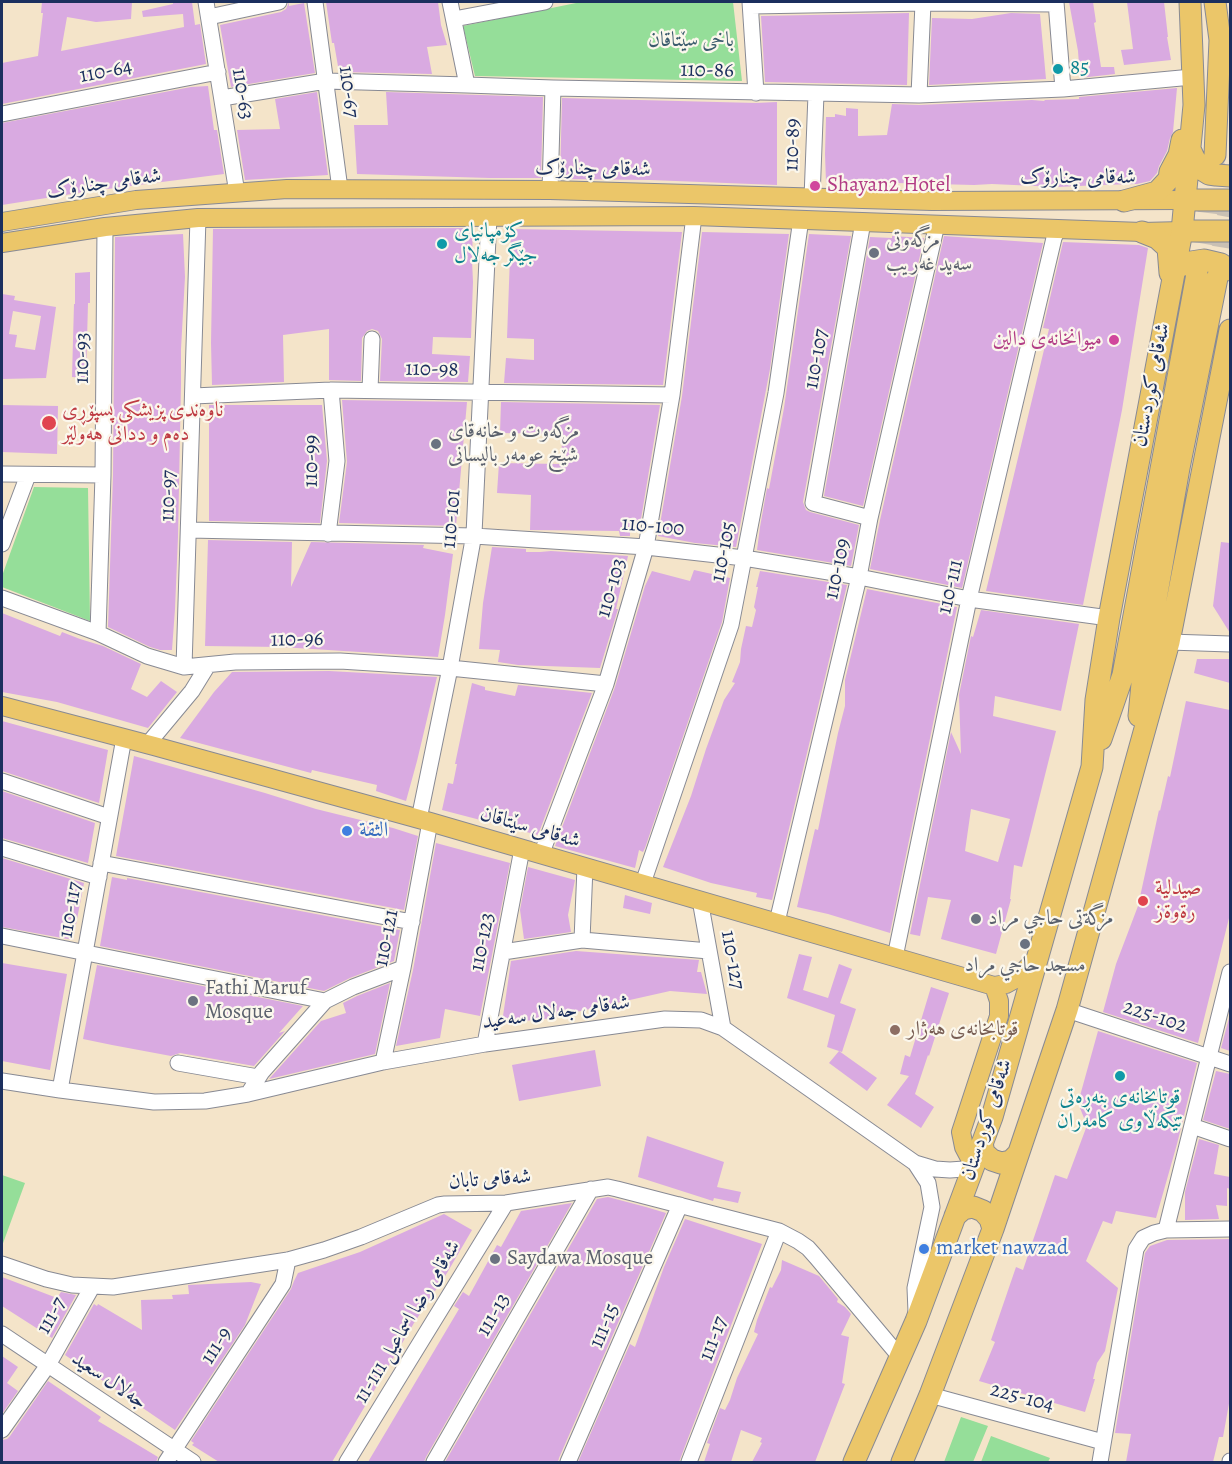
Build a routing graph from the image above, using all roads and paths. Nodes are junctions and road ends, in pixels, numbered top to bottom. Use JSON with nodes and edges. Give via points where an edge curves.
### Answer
{"nodes":[{"id":1,"x":279,"y":2,"type":"edge"},
{"id":2,"x":315,"y":2,"type":"edge"},
{"id":3,"x":450,"y":2,"type":"edge"},
{"id":4,"x":545,"y":2,"type":"edge"},
{"id":5,"x":1190,"y":2,"type":"edge"},
{"id":6,"x":1215,"y":2,"type":"edge"},
{"id":7,"x":857,"y":3,"type":"edge"},
{"id":8,"x":923,"y":3,"type":"junction"},
{"id":9,"x":1056,"y":3,"type":"edge"},
{"id":10,"x":750,"y":4,"type":"edge"},
{"id":11,"x":207,"y":9,"type":"edge"},
{"id":12,"x":454,"y":20,"type":"junction"},
{"id":13,"x":218,"y":72,"type":"junction"},
{"id":14,"x":326,"y":81,"type":"junction"},
{"id":15,"x":1193,"y":82,"type":"junction"},
{"id":16,"x":467,"y":84,"type":"junction"},
{"id":17,"x":553,"y":88,"type":"junction"},
{"id":18,"x":1063,"y":89,"type":"junction"},
{"id":19,"x":756,"y":93,"type":"junction"},
{"id":20,"x":816,"y":94,"type":"junction"},
{"id":21,"x":919,"y":95,"type":"junction"},
{"id":22,"x":222,"y":98,"type":"junction"},
{"id":23,"x":2,"y":114,"type":"edge"},
{"id":24,"x":1190,"y":149,"type":"junction"},
{"id":25,"x":1215,"y":155,"type":"tunnel mouth"},
{"id":26,"x":1230,"y":176,"type":"edge"},
{"id":27,"x":340,"y":189,"type":"junction"},
{"id":28,"x":550,"y":190,"type":"junction"},
{"id":29,"x":237,"y":193,"type":"junction"},
{"id":30,"x":812,"y":198,"type":"junction"},
{"id":31,"x":1185,"y":200,"type":"junction"},
{"id":32,"x":1230,"y":200,"type":"edge"},
{"id":33,"x":1124,"y":201,"type":"junction"},
{"id":34,"x":694,"y":216,"type":"junction"},
{"id":35,"x":489,"y":217,"type":"junction"},
{"id":36,"x":198,"y":218,"type":"junction"},
{"id":37,"x":801,"y":219,"type":"junction"},
{"id":38,"x":2,"y":222,"type":"edge"},
{"id":39,"x":863,"y":222,"type":"junction"},
{"id":40,"x":937,"y":224,"type":"junction"},
{"id":41,"x":105,"y":227,"type":"junction"},
{"id":42,"x":1058,"y":229,"type":"junction"},
{"id":43,"x":1182,"y":231,"type":"junction"},
{"id":44,"x":1230,"y":231,"type":"edge"},
{"id":45,"x":1142,"y":232,"type":"junction"},
{"id":46,"x":2,"y":243,"type":"edge"},
{"id":47,"x":1215,"y":274,"type":"edge"},
{"id":48,"x":1172,"y":279,"type":"junction"},
{"id":49,"x":1230,"y":330,"type":"edge"},
{"id":50,"x":372,"y":339,"type":"dead end"},
{"id":51,"x":331,"y":390,"type":"junction"},
{"id":52,"x":370,"y":390,"type":"junction"},
{"id":53,"x":481,"y":392,"type":"junction"},
{"id":54,"x":672,"y":395,"type":"junction"},
{"id":55,"x":192,"y":396,"type":"junction"},
{"id":56,"x":2,"y":474,"type":"edge"},
{"id":57,"x":28,"y":475,"type":"junction"},
{"id":58,"x":103,"y":476,"type":"junction"},
{"id":59,"x":870,"y":518,"type":"junction"},
{"id":60,"x":189,"y":530,"type":"junction"},
{"id":61,"x":328,"y":534,"type":"junction"},
{"id":62,"x":474,"y":536,"type":"junction"},
{"id":63,"x":2,"y":544,"type":"edge"},
{"id":64,"x":646,"y":547,"type":"junction"},
{"id":65,"x":744,"y":558,"type":"junction"},
{"id":66,"x":859,"y":577,"type":"junction"},
{"id":67,"x":2,"y":598,"type":"edge"},
{"id":68,"x":969,"y":599,"type":"junction"},
{"id":69,"x":1108,"y":618,"type":"junction"},
{"id":70,"x":98,"y":633,"type":"junction"},
{"id":71,"x":1169,"y":642,"type":"junction"},
{"id":72,"x":1230,"y":644,"type":"edge"},
{"id":73,"x":208,"y":665,"type":"junction"},
{"id":74,"x":184,"y":667,"type":"junction"},
{"id":75,"x":450,"y":668,"type":"junction"},
{"id":76,"x":606,"y":684,"type":"junction"},
{"id":77,"x":2,"y":706,"type":"edge"},
{"id":78,"x":124,"y":738,"type":"junction"},
{"id":79,"x":147,"y":744,"type":"junction"},
{"id":80,"x":1092,"y":767,"type":"junction"},
{"id":81,"x":1133,"y":773,"type":"junction"},
{"id":82,"x":2,"y":781,"type":"edge"},
{"id":83,"x":110,"y":817,"type":"junction"},
{"id":84,"x":424,"y":821,"type":"junction"},
{"id":85,"x":2,"y":848,"type":"edge"},
{"id":86,"x":522,"y":849,"type":"junction"},
{"id":87,"x":541,"y":855,"type":"junction"},
{"id":88,"x":585,"y":867,"type":"junction"},
{"id":89,"x":100,"y":870,"type":"junction"},
{"id":90,"x":643,"y":883,"type":"junction"},
{"id":91,"x":700,"y":900,"type":"junction"},
{"id":92,"x":412,"y":921,"type":"junction"},
{"id":93,"x":777,"y":922,"type":"junction"},
{"id":94,"x":2,"y":936,"type":"edge"},
{"id":95,"x":582,"y":940,"type":"junction"},
{"id":96,"x":503,"y":951,"type":"junction"},
{"id":97,"x":709,"y":951,"type":"junction"},
{"id":98,"x":85,"y":953,"type":"junction"},
{"id":99,"x":895,"y":957,"type":"junction"},
{"id":100,"x":1036,"y":959,"type":"junction"},
{"id":101,"x":403,"y":968,"type":"junction"},
{"id":102,"x":1230,"y":972,"type":"edge"},
{"id":103,"x":994,"y":986,"type":"junction"},
{"id":104,"x":325,"y":1001,"type":"junction"},
{"id":105,"x":1067,"y":1010,"type":"junction"},
{"id":106,"x":723,"y":1028,"type":"junction"},
{"id":107,"x":485,"y":1044,"type":"junction"},
{"id":108,"x":1210,"y":1057,"type":"junction"},
{"id":109,"x":383,"y":1062,"type":"junction"},
{"id":110,"x":178,"y":1063,"type":"dead end"},
{"id":111,"x":1230,"y":1064,"type":"edge"},
{"id":112,"x":258,"y":1077,"type":"junction"},
{"id":113,"x":2,"y":1081,"type":"edge"},
{"id":114,"x":60,"y":1090,"type":"junction"},
{"id":115,"x":248,"y":1094,"type":"junction"},
{"id":116,"x":1192,"y":1126,"type":"junction"},
{"id":117,"x":1230,"y":1139,"type":"edge"},
{"id":118,"x":982,"y":1143,"type":"junction"},
{"id":119,"x":1018,"y":1154,"type":"junction"},
{"id":120,"x":915,"y":1163,"type":"junction"},
{"id":121,"x":973,"y":1164,"type":"junction"},
{"id":122,"x":591,"y":1189,"type":"junction"},
{"id":123,"x":506,"y":1203,"type":"junction"},
{"id":124,"x":680,"y":1205,"type":"junction"},
{"id":125,"x":955,"y":1216,"type":"junction"},
{"id":126,"x":993,"y":1229,"type":"junction"},
{"id":127,"x":1230,"y":1229,"type":"edge"},
{"id":128,"x":1166,"y":1230,"type":"junction"},
{"id":129,"x":779,"y":1232,"type":"junction"},
{"id":130,"x":288,"y":1260,"type":"junction"},
{"id":131,"x":2,"y":1264,"type":"edge"},
{"id":132,"x":92,"y":1287,"type":"junction"},
{"id":133,"x":916,"y":1321,"type":"junction"},
{"id":134,"x":2,"y":1334,"type":"edge"},
{"id":135,"x":900,"y":1357,"type":"junction"},
{"id":136,"x":48,"y":1365,"type":"junction"},
{"id":137,"x":930,"y":1395,"type":"junction"},
{"id":138,"x":2,"y":1430,"type":"edge"},
{"id":139,"x":1103,"y":1442,"type":"junction"},
{"id":140,"x":170,"y":1456,"type":"edge"},
{"id":141,"x":193,"y":1462,"type":"edge"},
{"id":142,"x":347,"y":1462,"type":"edge"},
{"id":143,"x":434,"y":1462,"type":"edge"},
{"id":144,"x":568,"y":1462,"type":"edge"},
{"id":145,"x":689,"y":1462,"type":"edge"},
{"id":146,"x":854,"y":1462,"type":"edge"},
{"id":147,"x":902,"y":1462,"type":"edge"},
{"id":148,"x":1100,"y":1462,"type":"edge"}],
"edges":[{"from":1,"to":11,"type":"street"},
{"from":2,"to":14,"type":"street","name":"110-67"},
{"from":3,"to":12,"type":"street"},
{"from":4,"to":12,"type":"street"},
{"from":5,"to":15,"type":"highway","name":"شەقامی کوردستان"},
{"from":6,"to":25,"type":"highway","via":[[1220,40]]},
{"from":7,"to":8,"type":"street"},
{"from":7,"to":10,"type":"street"},
{"from":8,"to":9,"type":"street"},
{"from":8,"to":21,"type":"street"},
{"from":9,"to":18,"type":"street"},
{"from":10,"to":19,"type":"street"},
{"from":11,"to":13,"type":"street","name":"110-63"},
{"from":12,"to":16,"type":"street"},
{"from":13,"to":22,"type":"street","name":"110-63"},
{"from":13,"to":23,"type":"street","name":"110-64"},
{"from":14,"to":16,"type":"street","name":"110-86"},
{"from":14,"to":22,"type":"street","name":"110-86"},
{"from":14,"to":27,"type":"street","name":"110-67"},
{"from":15,"to":18,"type":"street","name":"110-86"},
{"from":15,"to":24,"type":"highway","name":"شەقامی کوردستان"},
{"from":15,"to":33,"type":"highway","via":[[1179,155],[1168,178],[1156,192]]},
{"from":16,"to":17,"type":"street","name":"110-86"},
{"from":17,"to":19,"type":"street","name":"110-86"},
{"from":17,"to":28,"type":"street"},
{"from":18,"to":21,"type":"street","name":"110-86"},
{"from":19,"to":20,"type":"street","name":"110-86"},
{"from":20,"to":21,"type":"street","name":"110-86"},
{"from":20,"to":30,"type":"street","name":"110-89"},
{"from":22,"to":29,"type":"street","name":"110-63"},
{"from":24,"to":26,"type":"highway","via":[[1201,169],[1216,176]]},
{"from":24,"to":31,"type":"highway","name":"شەقامی کوردستان"},
{"from":27,"to":28,"type":"main road","name":"شەقامی چنارۆک"},
{"from":27,"to":29,"type":"main road","name":"شەقامی چنارۆک"},
{"from":28,"to":30,"type":"main road","name":"شەقامی چنارۆک"},
{"from":29,"to":38,"type":"main road","name":"شەقامی چنارۆک","via":[[136,200]]},
{"from":30,"to":33,"type":"main road","name":"شەقامی چنارۆک"},
{"from":31,"to":32,"type":"highway"},
{"from":31,"to":33,"type":"main road","name":"شەقامی چنارۆک"},
{"from":31,"to":43,"type":"highway","name":"شەقامی کوردستان"},
{"from":34,"to":35,"type":"main road","name":"شەقامی چنارۆک"},
{"from":34,"to":37,"type":"main road","name":"شەقامی چنارۆک"},
{"from":34,"to":54,"type":"street","name":"110-103"},
{"from":35,"to":36,"type":"main road","name":"شەقامی چنارۆک"},
{"from":35,"to":53,"type":"street","name":"110-101"},
{"from":36,"to":41,"type":"main road","name":"شەقامی چنارۆک"},
{"from":36,"to":55,"type":"street","name":"110-97"},
{"from":37,"to":39,"type":"main road","name":"شەقامی چنارۆک"},
{"from":37,"to":65,"type":"street","name":"110-105","via":[[776,393]]},
{"from":39,"to":40,"type":"main road","name":"شەقامی چنارۆک"},
{"from":39,"to":59,"type":"street","name":"110-107","via":[[813,503]]},
{"from":40,"to":42,"type":"main road","name":"شەقامی چنارۆک"},
{"from":40,"to":59,"type":"street","name":"110-109"},
{"from":41,"to":46,"type":"main road","name":"شەقامی چنارۆک"},
{"from":41,"to":58,"type":"street","name":"110-93"},
{"from":42,"to":45,"type":"main road","name":"شەقامی چنارۆک"},
{"from":42,"to":68,"type":"street","name":"110-111"},
{"from":43,"to":44,"type":"highway"},
{"from":43,"to":45,"type":"main road","name":"شەقامی چنارۆک"},
{"from":43,"to":48,"type":"highway","name":"شەقامی کوردستان"},
{"from":45,"to":48,"type":"highway","via":[[1158,238],[1168,248]]},
{"from":47,"to":48,"type":"highway","via":[[1221,264],[1204,260],[1184,264]]},
{"from":47,"to":80,"type":"highway","name":"شەقامی کوردستان","via":[[1123,675]]},
{"from":47,"to":81,"type":"highway","name":"شەقامی کوردستان","via":[[1143,673]]},
{"from":48,"to":69,"type":"highway","name":"شەقامی کوردستان"},
{"from":49,"to":71,"type":"highway","name":"شەقامی کوردستان"},
{"from":50,"to":52,"type":"street"},
{"from":51,"to":52,"type":"street","name":"110-98"},
{"from":51,"to":55,"type":"street","name":"110-98"},
{"from":51,"to":61,"type":"street","name":"110-99","via":[[338,461]]},
{"from":52,"to":53,"type":"street","name":"110-98"},
{"from":53,"to":54,"type":"street","name":"110-98"},
{"from":53,"to":62,"type":"street","name":"110-101"},
{"from":54,"to":64,"type":"street","name":"110-103"},
{"from":55,"to":60,"type":"street","name":"110-97"},
{"from":56,"to":57,"type":"street"},
{"from":57,"to":58,"type":"street"},
{"from":57,"to":63,"type":"street"},
{"from":58,"to":70,"type":"street","name":"110-93"},
{"from":59,"to":66,"type":"street","name":"110-109"},
{"from":60,"to":61,"type":"street","name":"110-100"},
{"from":60,"to":74,"type":"street","name":"110-97"},
{"from":61,"to":62,"type":"street","name":"110-100"},
{"from":62,"to":64,"type":"street","name":"110-100"},
{"from":62,"to":75,"type":"street","name":"110-101"},
{"from":64,"to":65,"type":"street","name":"110-100"},
{"from":64,"to":76,"type":"street","name":"110-103"},
{"from":65,"to":66,"type":"street","name":"110-100"},
{"from":65,"to":90,"type":"street","name":"110-105","via":[[731,625]]},
{"from":66,"to":68,"type":"street","name":"110-100"},
{"from":66,"to":93,"type":"street","name":"110-109"},
{"from":67,"to":70,"type":"street","name":"110-96"},
{"from":68,"to":69,"type":"street","name":"110-100"},
{"from":68,"to":99,"type":"street","name":"110-111"},
{"from":69,"to":80,"type":"highway","name":"شەقامی کوردستان","via":[[1096,700]]},
{"from":70,"to":74,"type":"street","name":"110-96","via":[[147,656]]},
{"from":71,"to":72,"type":"street"},
{"from":71,"to":81,"type":"highway","name":"شەقامی کوردستان"},
{"from":73,"to":74,"type":"street","name":"110-96"},
{"from":73,"to":75,"type":"street","name":"110-96","via":[[340,661]]},
{"from":73,"to":79,"type":"street","via":[[192,691]]},
{"from":75,"to":76,"type":"street","name":"110-96"},
{"from":75,"to":84,"type":"street","name":"110-101"},
{"from":76,"to":87,"type":"street","name":"110-103"},
{"from":77,"to":78,"type":"main road","name":"شەقامی سێتاقان"},
{"from":78,"to":79,"type":"main road","name":"شەقامی سێتاقان"},
{"from":78,"to":83,"type":"street","name":"110-117"},
{"from":79,"to":84,"type":"main road","name":"شەقامی سێتاقان"},
{"from":80,"to":100,"type":"highway","name":"شەقامی کوردستان"},
{"from":81,"to":105,"type":"highway","name":"شەقامی کوردستان"},
{"from":82,"to":83,"type":"street"},
{"from":83,"to":89,"type":"street","name":"110-117"},
{"from":84,"to":86,"type":"main road","name":"شەقامی سێتاقان"},
{"from":84,"to":92,"type":"street","name":"110-121"},
{"from":85,"to":89,"type":"street"},
{"from":86,"to":87,"type":"main road","name":"شەقامی سێتاقان"},
{"from":86,"to":96,"type":"street","name":"110-123"},
{"from":87,"to":88,"type":"main road","name":"شەقامی سێتاقان"},
{"from":88,"to":90,"type":"main road","name":"شەقامی سێتاقان"},
{"from":88,"to":95,"type":"street"},
{"from":89,"to":92,"type":"street"},
{"from":89,"to":98,"type":"street","name":"110-117"},
{"from":90,"to":91,"type":"main road","name":"شەقامی سێتاقان"},
{"from":91,"to":93,"type":"main road","name":"شەقامی سێتاقان"},
{"from":91,"to":97,"type":"street","name":"110-127"},
{"from":92,"to":101,"type":"street","name":"110-121"},
{"from":93,"to":99,"type":"main road","name":"شەقامی سێتاقان"},
{"from":94,"to":98,"type":"street"},
{"from":95,"to":96,"type":"street"},
{"from":95,"to":97,"type":"street"},
{"from":96,"to":107,"type":"street","name":"110-123"},
{"from":97,"to":106,"type":"street","name":"110-127"},
{"from":98,"to":104,"type":"street"},
{"from":98,"to":114,"type":"street","name":"110-117"},
{"from":99,"to":103,"type":"main road","name":"شەقامی سێتاقان"},
{"from":100,"to":103,"type":"main road","via":[[1017,978]]},
{"from":100,"to":118,"type":"highway","name":"شەقامی کوردستان"},
{"from":101,"to":104,"type":"street"},
{"from":101,"to":109,"type":"street","name":"110-121"},
{"from":102,"to":108,"type":"street"},
{"from":103,"to":121,"type":"main road","via":[[999,1016],[961,1132]]},
{"from":104,"to":112,"type":"street"},
{"from":105,"to":108,"type":"street","name":"225-102"},
{"from":105,"to":119,"type":"highway","name":"شەقامی کوردستان"},
{"from":106,"to":107,"type":"street","name":"شەقامی جەلال سەعید","via":[[700,1020],[665,1019]]},
{"from":106,"to":120,"type":"street","name":"شەقامی جەلال سەعید"},
{"from":107,"to":109,"type":"street","name":"شەقامی جەلال سەعید"},
{"from":108,"to":111,"type":"street","name":"225-102"},
{"from":108,"to":116,"type":"street"},
{"from":109,"to":115,"type":"street","name":"شەقامی جەلال سەعید"},
{"from":110,"to":112,"type":"street"},
{"from":112,"to":115,"type":"street"},
{"from":113,"to":114,"type":"street","name":"شەقامی جەلال سەعید"},
{"from":114,"to":115,"type":"street","name":"شەقامی جەلال سەعید","via":[[154,1102],[205,1101]]},
{"from":116,"to":117,"type":"street"},
{"from":116,"to":128,"type":"street"},
{"from":118,"to":119,"type":"highway","via":[[984,1153],[1001,1163]]},
{"from":118,"to":121,"type":"highway","name":"شەقامی کوردستان"},
{"from":119,"to":126,"type":"highway","name":"شەقامی کوردستان"},
{"from":120,"to":121,"type":"street","via":[[950,1170]]},
{"from":120,"to":133,"type":"street","name":"شەقامی جەلال سەعید","via":[[928,1183],[932,1207],[915,1288]]},
{"from":121,"to":125,"type":"highway","name":"شەقامی کوردستان"},
{"from":122,"to":123,"type":"street","name":"شەقامی تابان"},
{"from":122,"to":124,"type":"street","name":"شەقامی تابان","via":[[617,1188]]},
{"from":122,"to":143,"type":"street","name":"111-13"},
{"from":123,"to":130,"type":"street","name":"شەقامی تابان","via":[[438,1205],[361,1237]]},
{"from":123,"to":142,"type":"street","name":"شەقامی رضا اسماعيل 111-11"},
{"from":124,"to":129,"type":"street","name":"شەقامی تابان"},
{"from":124,"to":144,"type":"street","name":"111-15"},
{"from":125,"to":126,"type":"highway","via":[[963,1209],[983,1211]]},
{"from":125,"to":133,"type":"highway","name":"شەقامی کوردستان"},
{"from":126,"to":137,"type":"highway","name":"شەقامی کوردستان"},
{"from":127,"to":128,"type":"street"},
{"from":128,"to":139,"type":"street","via":[[1143,1238],[1136,1249]]},
{"from":129,"to":135,"type":"street","name":"شەقامی تابان","via":[[808,1248]]},
{"from":129,"to":145,"type":"street","name":"111-17"},
{"from":130,"to":132,"type":"street","name":"شەقامی تابان"},
{"from":130,"to":140,"type":"street","name":"111-9","via":[[283,1284]]},
{"from":131,"to":132,"type":"street","name":"شەقامی تابان","via":[[46,1280]]},
{"from":132,"to":136,"type":"street","name":"111-7"},
{"from":133,"to":135,"type":"highway","name":"شەقامی کوردستان"},
{"from":134,"to":136,"type":"street","name":"جه‌لال سعید"},
{"from":135,"to":146,"type":"highway","name":"شەقامی کوردستان"},
{"from":136,"to":138,"type":"street","name":"111-7"},
{"from":136,"to":140,"type":"street","name":"جه‌لال سعید"},
{"from":137,"to":139,"type":"street","name":"225-104"},
{"from":137,"to":147,"type":"highway","name":"شەقامی کوردستان"},
{"from":139,"to":148,"type":"street"},
{"from":140,"to":141,"type":"street","name":"جه‌لال سعید"}]}
